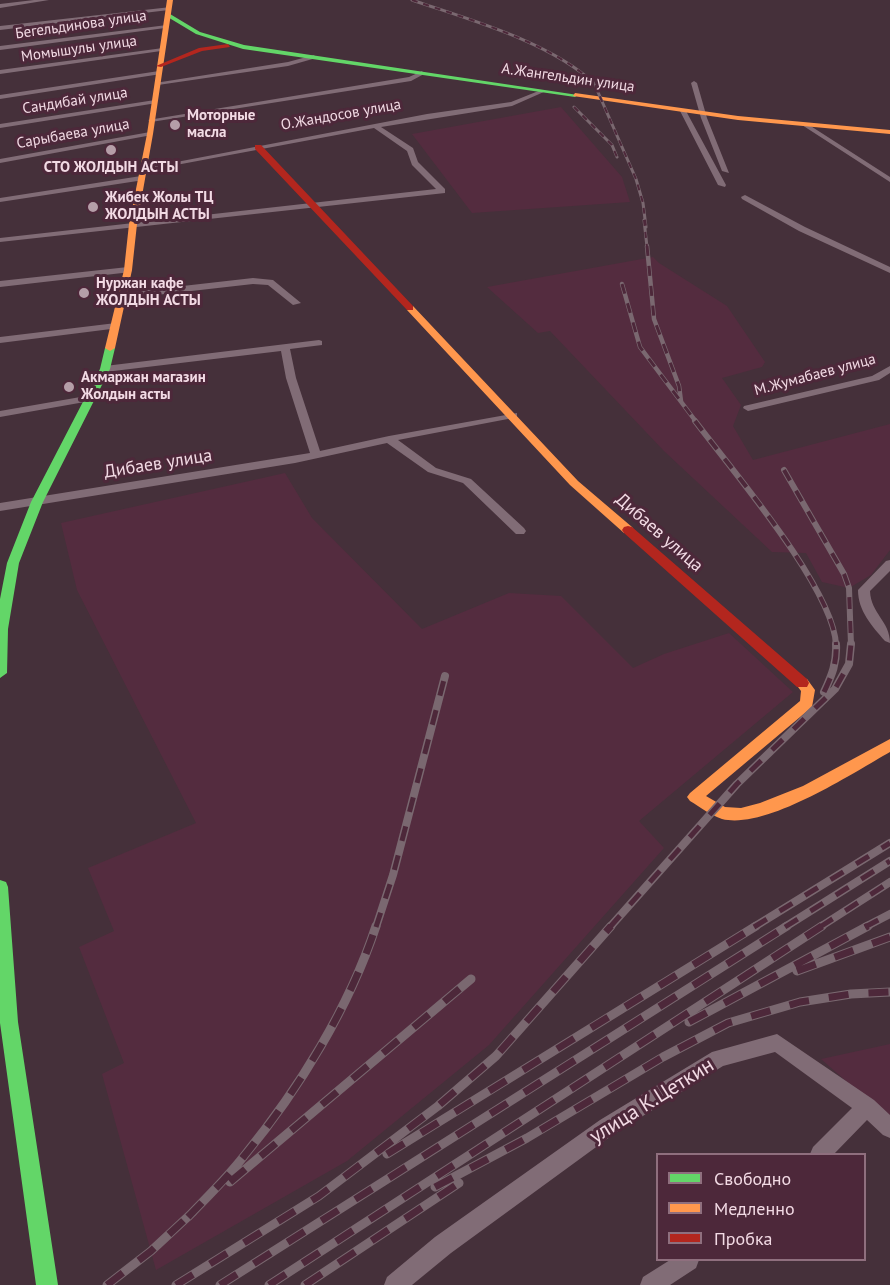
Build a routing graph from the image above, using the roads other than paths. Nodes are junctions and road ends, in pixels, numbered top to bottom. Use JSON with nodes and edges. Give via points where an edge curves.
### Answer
{"nodes":[{"id":1,"x":46,"y":0,"type":"edge"},
{"id":2,"x":0,"y":6,"type":"edge"},
{"id":3,"x":168,"y":12,"type":"edge"},
{"id":4,"x":0,"y":28,"type":"edge"},
{"id":5,"x":243,"y":46,"type":"junction"},
{"id":6,"x":0,"y":48,"type":"edge"},
{"id":7,"x":161,"y":49,"type":"junction"},
{"id":8,"x":315,"y":57,"type":"junction"},
{"id":9,"x":0,"y":72,"type":"edge"},
{"id":10,"x":422,"y":73,"type":"junction"},
{"id":11,"x":159,"y":74,"type":"junction"},
{"id":12,"x":694,"y":82,"type":"dead end"},
{"id":13,"x":543,"y":91,"type":"junction"},
{"id":14,"x":0,"y":97,"type":"edge"},
{"id":15,"x":155,"y":102,"type":"junction"},
{"id":16,"x":683,"y":111,"type":"junction"},
{"id":17,"x":704,"y":113,"type":"junction"},
{"id":18,"x":804,"y":124,"type":"junction"},
{"id":19,"x":0,"y":126,"type":"edge"},
{"id":20,"x":376,"y":126,"type":"junction"},
{"id":21,"x":151,"y":127,"type":"junction"},
{"id":22,"x":890,"y":132,"type":"edge"},
{"id":23,"x":258,"y":147,"type":"junction"},
{"id":24,"x":0,"y":161,"type":"edge"},
{"id":25,"x":726,"y":171,"type":"dead end"},
{"id":26,"x":142,"y":174,"type":"junction"},
{"id":27,"x":890,"y":180,"type":"edge"},
{"id":28,"x":722,"y":184,"type":"dead end"},
{"id":29,"x":745,"y":197,"type":"dead end"},
{"id":30,"x":0,"y":200,"type":"edge"},
{"id":31,"x":312,"y":207,"type":"junction"},
{"id":32,"x":133,"y":224,"type":"junction"},
{"id":33,"x":0,"y":240,"type":"edge"},
{"id":34,"x":128,"y":270,"type":"junction"},
{"id":35,"x":890,"y":270,"type":"edge"},
{"id":36,"x":0,"y":284,"type":"edge"},
{"id":37,"x":121,"y":296,"type":"junction"},
{"id":38,"x":296,"y":303,"type":"dead end"},
{"id":39,"x":116,"y":326,"type":"junction"},
{"id":40,"x":0,"y":340,"type":"edge"},
{"id":41,"x":319,"y":343,"type":"dead end"},
{"id":42,"x":285,"y":347,"type":"junction"},
{"id":43,"x":105,"y":369,"type":"junction"},
{"id":44,"x":890,"y":369,"type":"edge"},
{"id":45,"x":92,"y":398,"type":"junction"},
{"id":46,"x":748,"y":408,"type":"dead end"},
{"id":47,"x":0,"y":414,"type":"edge"},
{"id":48,"x":513,"y":415,"type":"junction"},
{"id":49,"x":389,"y":439,"type":"junction"},
{"id":50,"x":316,"y":456,"type":"junction"},
{"id":51,"x":37,"y":502,"type":"junction"},
{"id":52,"x":0,"y":507,"type":"edge"},
{"id":53,"x":520,"y":531,"type":"dead end"},
{"id":54,"x":890,"y":564,"type":"edge"},
{"id":55,"x":1,"y":629,"type":"edge"},
{"id":56,"x":890,"y":638,"type":"edge"},
{"id":57,"x":0,"y":673,"type":"edge"},
{"id":58,"x":890,"y":745,"type":"edge"},
{"id":59,"x":0,"y":887,"type":"edge"},
{"id":60,"x":867,"y":1107,"type":"junction"},
{"id":61,"x":890,"y":1128,"type":"edge"},
{"id":62,"x":822,"y":1153,"type":"edge"},
{"id":63,"x":687,"y":1261,"type":"edge"},
{"id":64,"x":47,"y":1285,"type":"edge"},
{"id":65,"x":396,"y":1285,"type":"edge"},
{"id":66,"x":651,"y":1285,"type":"edge"}],
"edges":[{"from":1,"to":2,"type":"street"},
{"from":3,"to":4,"type":"street"},
{"from":3,"to":5,"type":"street","via":[[198,33]]},
{"from":3,"to":6,"type":"street","name":"Бегельдинова улица"},
{"from":3,"to":7,"type":"street"},
{"from":5,"to":8,"type":"street","name":"А.Жангельдин улица"},
{"from":5,"to":11,"type":"street","via":[[201,50]]},
{"from":7,"to":9,"type":"street","name":"Момышулы улица"},
{"from":7,"to":11,"type":"street"},
{"from":8,"to":10,"type":"street","name":"А.Жангельдин улица"},
{"from":8,"to":11,"type":"street","via":[[288,64]]},
{"from":10,"to":13,"type":"street","name":"А.Жангельдин улица"},
{"from":10,"to":21,"type":"street","name":"О.Жандосов улица","via":[[411,79]]},
{"from":11,"to":14,"type":"street"},
{"from":11,"to":15,"type":"street"},
{"from":12,"to":17,"type":"street"},
{"from":13,"to":16,"type":"street","name":"А.Жангельдин улица"},
{"from":13,"to":20,"type":"street","name":"О.Жандосов улица","via":[[512,104]]},
{"from":15,"to":19,"type":"street","name":"Сандибай улица"},
{"from":15,"to":21,"type":"street"},
{"from":16,"to":17,"type":"street","name":"А.Жангельдин улица"},
{"from":16,"to":28,"type":"street"},
{"from":17,"to":18,"type":"street","name":"А.Жангельдин улица"},
{"from":17,"to":25,"type":"street"},
{"from":18,"to":22,"type":"street","name":"А.Жангельдин улица"},
{"from":18,"to":27,"type":"street"},
{"from":20,"to":23,"type":"street","name":"О.Жандосов улица"},
{"from":20,"to":31,"type":"street","via":[[410,150],[415,163],[442,191]]},
{"from":21,"to":24,"type":"street","name":"Сарыбаева улица"},
{"from":21,"to":26,"type":"street"},
{"from":23,"to":26,"type":"street","name":"О.Жандосов улица"},
{"from":23,"to":31,"type":"street","name":"Дибаев улица"},
{"from":26,"to":30,"type":"street","name":"О.Жандосов улица"},
{"from":26,"to":32,"type":"street"},
{"from":29,"to":35,"type":"street"},
{"from":31,"to":32,"type":"street"},
{"from":31,"to":48,"type":"street","name":"Дибаев улица"},
{"from":32,"to":33,"type":"street"},
{"from":32,"to":34,"type":"street"},
{"from":34,"to":36,"type":"street"},
{"from":34,"to":37,"type":"street"},
{"from":37,"to":38,"type":"street","via":[[262,281],[270,282]]},
{"from":37,"to":39,"type":"street"},
{"from":39,"to":40,"type":"street"},
{"from":39,"to":43,"type":"street"},
{"from":41,"to":42,"type":"street"},
{"from":42,"to":43,"type":"street"},
{"from":42,"to":50,"type":"street"},
{"from":43,"to":45,"type":"street"},
{"from":44,"to":46,"type":"street","name":"М.Жумабаев улица","via":[[875,378]]},
{"from":45,"to":47,"type":"street"},
{"from":45,"to":51,"type":"street"},
{"from":48,"to":49,"type":"street","name":"Дибаев улица"},
{"from":48,"to":58,"type":"street","name":"Дибаев улица","via":[[574,483],[808,690],[807,703],[695,797],[724,813],[739,814],[820,783]]},
{"from":49,"to":50,"type":"street","name":"Дибаев улица"},
{"from":49,"to":53,"type":"street","via":[[432,470],[467,481]]},
{"from":50,"to":51,"type":"street","name":"Дибаев улица"},
{"from":51,"to":52,"type":"street","name":"Дибаев улица"},
{"from":51,"to":55,"type":"street","via":[[13,563]]},
{"from":54,"to":56,"type":"street","via":[[864,590],[863,600]]},
{"from":55,"to":57,"type":"street"},
{"from":59,"to":64,"type":"street","via":[[9,1022]]},
{"from":60,"to":61,"type":"street","name":"улица К.Цеткин"},
{"from":60,"to":62,"type":"street"},
{"from":60,"to":65,"type":"street","name":"улица К.Цеткин","via":[[777,1043],[719,1058],[607,1127],[443,1245]]},
{"from":63,"to":66,"type":"street"}]}
